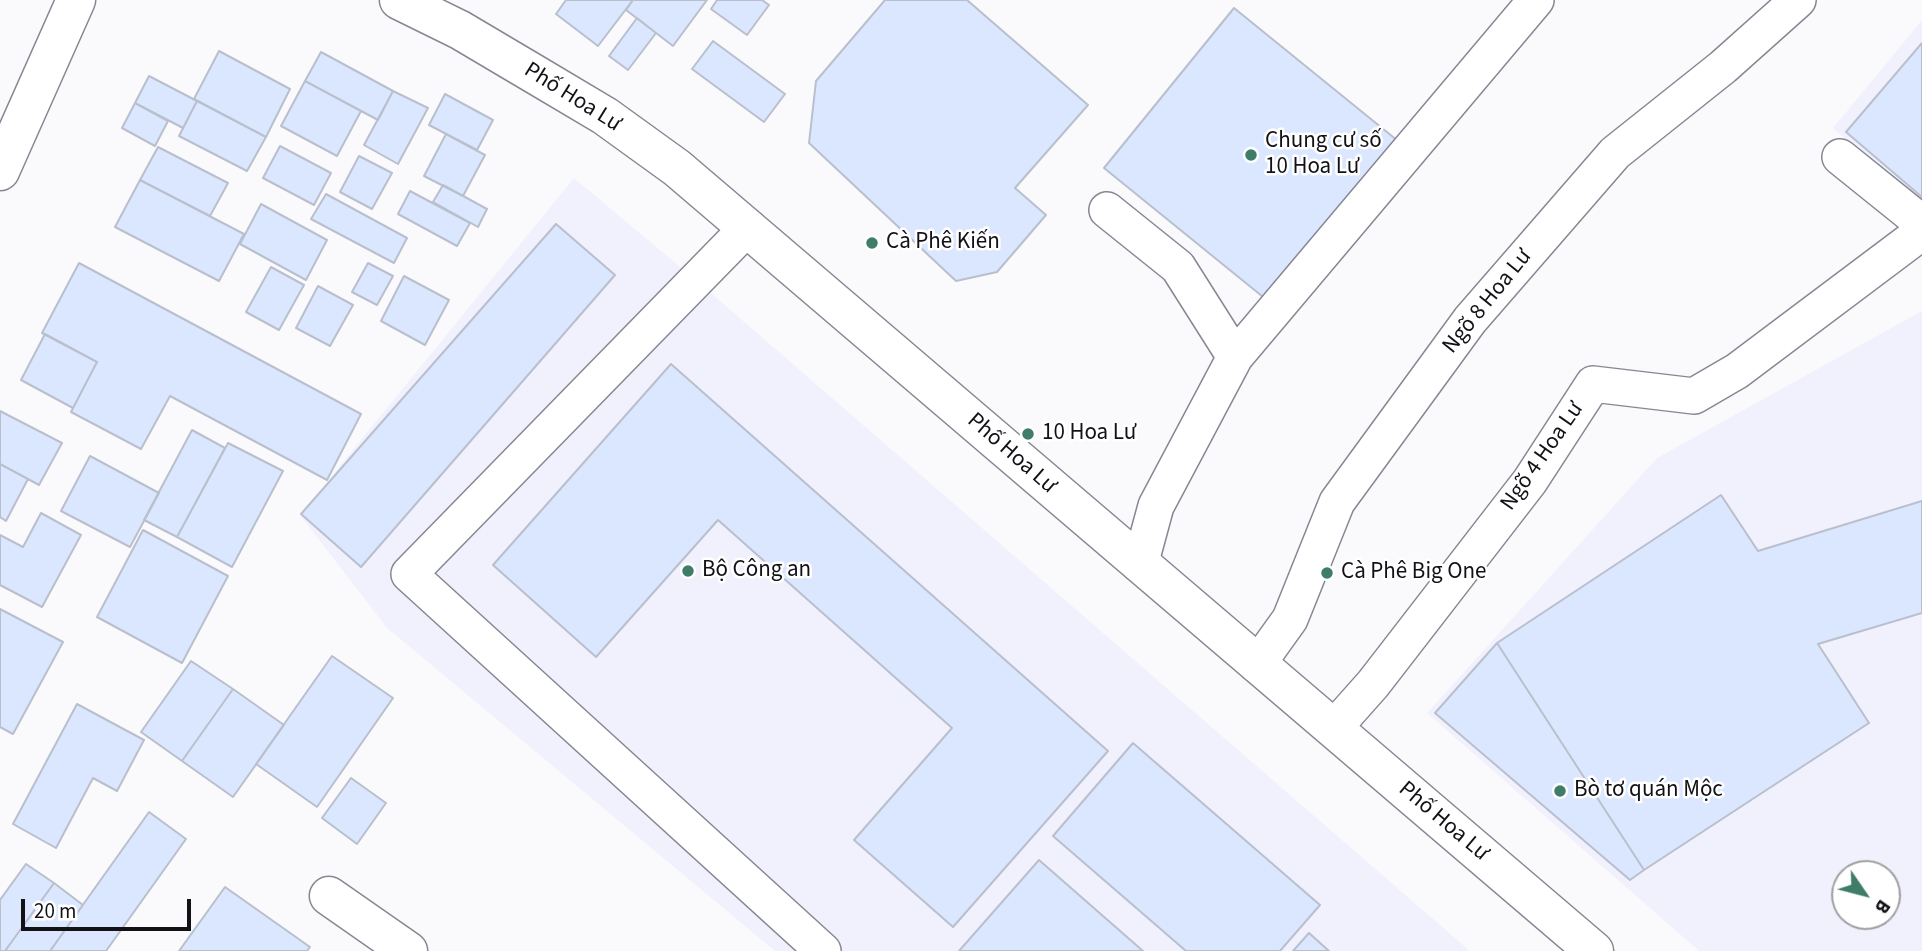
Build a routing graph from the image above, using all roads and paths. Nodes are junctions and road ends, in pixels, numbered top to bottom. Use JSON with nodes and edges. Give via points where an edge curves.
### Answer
{"nodes":[{"id":1,"x":76,"y":0,"type":"edge"},
{"id":2,"x":399,"y":0,"type":"edge"},
{"id":3,"x":1536,"y":0,"type":"edge"},
{"id":4,"x":1797,"y":0,"type":"edge"},
{"id":5,"x":1840,"y":157,"type":"dead end"},
{"id":6,"x":0,"y":171,"type":"edge"},
{"id":7,"x":1107,"y":210,"type":"dead end"},
{"id":8,"x":1922,"y":223,"type":"edge"},
{"id":9,"x":748,"y":227,"type":"junction"},
{"id":10,"x":1922,"y":232,"type":"edge"},
{"id":11,"x":1235,"y":357,"type":"junction"},
{"id":12,"x":1140,"y":565,"type":"junction"},
{"id":13,"x":1256,"y":665,"type":"junction"},
{"id":14,"x":1333,"y":729,"type":"junction"},
{"id":15,"x":330,"y":897,"type":"dead end"},
{"id":16,"x":408,"y":951,"type":"edge"},
{"id":17,"x":823,"y":951,"type":"edge"},
{"id":18,"x":1594,"y":951,"type":"edge"}],
"edges":[{"from":1,"to":6,"type":"street"},
{"from":2,"to":9,"type":"street","name":"Phố Hoa Lư","via":[[460,30],[605,117]]},
{"from":3,"to":11,"type":"lane"},
{"from":4,"to":13,"type":"lane","name":"Ngõ 8 Hoa Lư","via":[[1723,67],[1615,153],[1470,320],[1336,502],[1290,619]]},
{"from":5,"to":8,"type":"lane"},
{"from":7,"to":11,"type":"lane","via":[[1178,267]]},
{"from":9,"to":12,"type":"street","name":"Phố Hoa Lư"},
{"from":9,"to":17,"type":"lane","via":[[409,574]]},
{"from":10,"to":14,"type":"lane","name":"Ngõ 4 Hoa Lư","via":[[1737,371],[1694,396],[1593,384],[1530,481]]},
{"from":11,"to":12,"type":"lane","via":[[1156,506]]},
{"from":12,"to":13,"type":"street","name":"Phố Hoa Lư"},
{"from":13,"to":14,"type":"street","name":"Phố Hoa Lư"},
{"from":14,"to":18,"type":"street","name":"Phố Hoa Lư"},
{"from":15,"to":16,"type":"street"}]}
